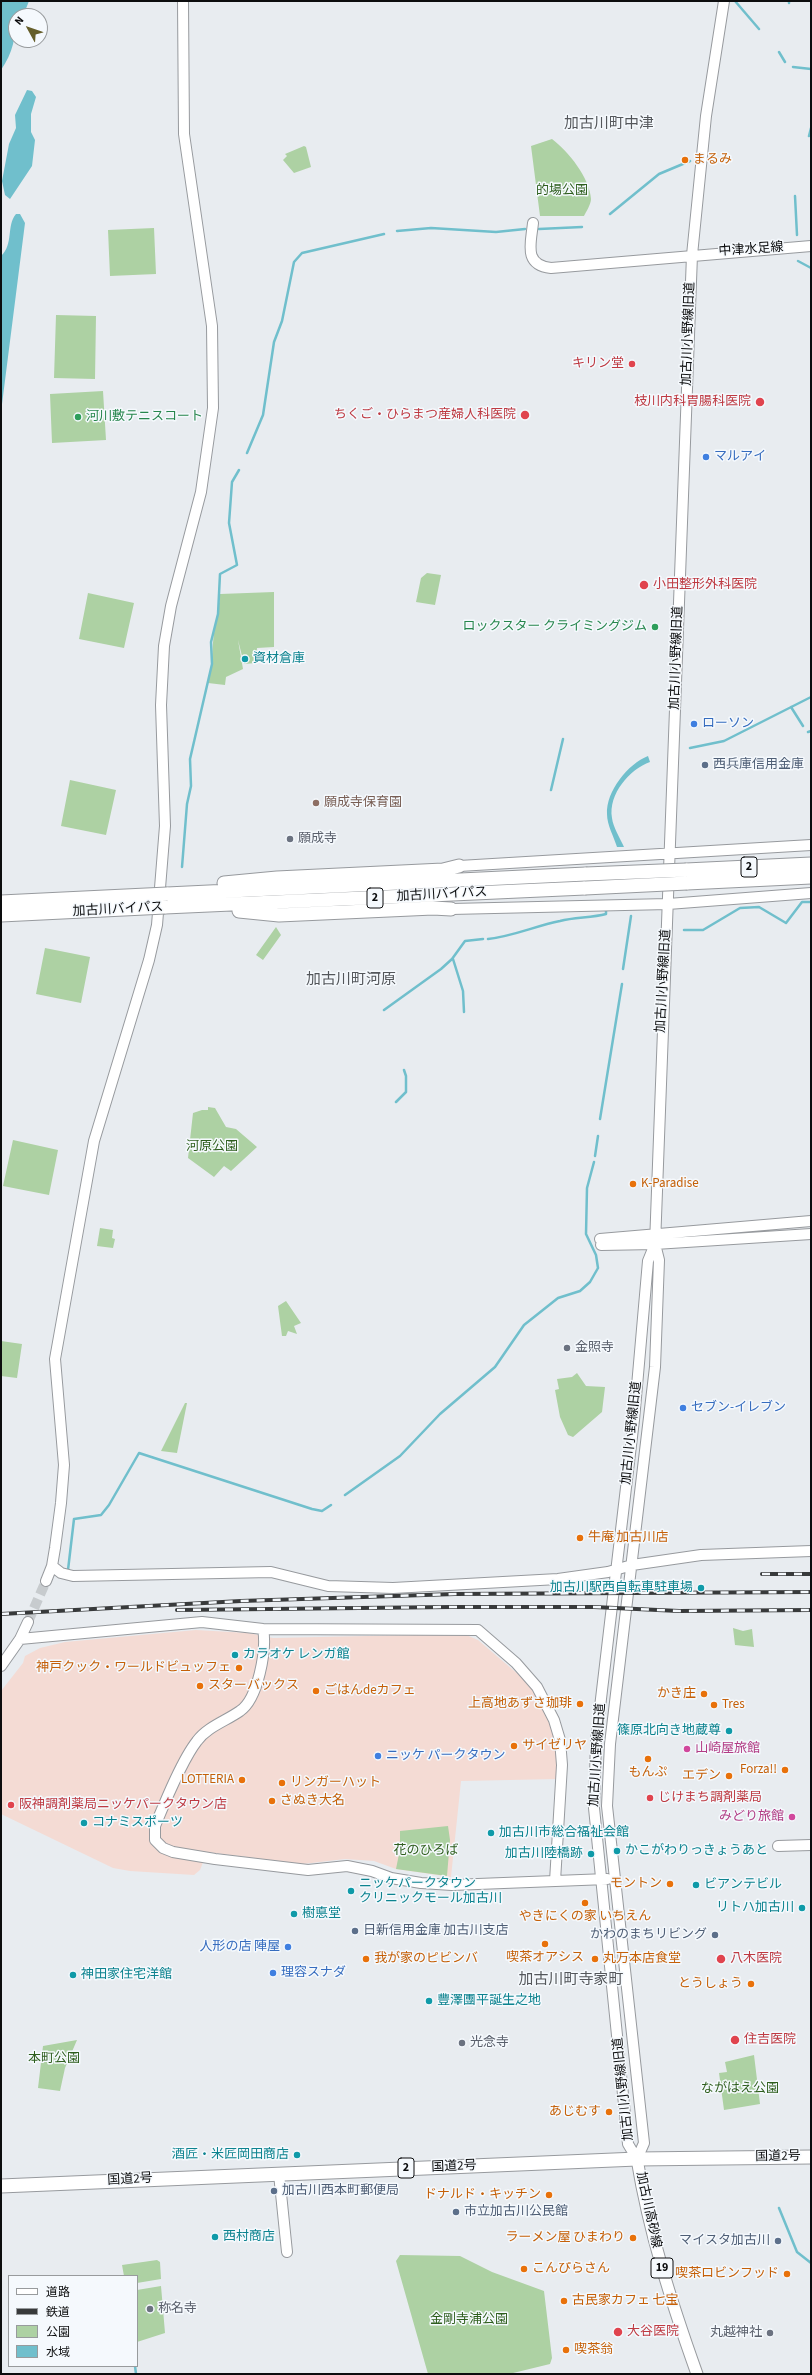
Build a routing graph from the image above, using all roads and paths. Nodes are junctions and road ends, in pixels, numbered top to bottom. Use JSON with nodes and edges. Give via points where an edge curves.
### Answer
{"nodes":[{"id":1,"x":183,"y":1,"type":"edge"},
{"id":2,"x":724,"y":1,"type":"edge"},
{"id":3,"x":533,"y":223,"type":"dead end"},
{"id":4,"x":811,"y":246,"type":"edge"},
{"id":5,"x":692,"y":255,"type":"junction"},
{"id":6,"x":811,"y":845,"type":"edge"},
{"id":7,"x":670,"y":854,"type":"junction"},
{"id":8,"x":811,"y":864,"type":"edge"},
{"id":9,"x":458,"y":866,"type":"joint"},
{"id":10,"x":686,"y":877,"type":"junction"},
{"id":11,"x":811,"y":877,"type":"edge"},
{"id":12,"x":811,"y":893,"type":"edge"},
{"id":13,"x":167,"y":894,"type":"junction"},
{"id":14,"x":1,"y":902,"type":"edge"},
{"id":15,"x":668,"y":904,"type":"junction"},
{"id":16,"x":209,"y":906,"type":"junction"},
{"id":17,"x":451,"y":909,"type":"joint"},
{"id":18,"x":1,"y":915,"type":"edge"},
{"id":19,"x":811,"y":1221,"type":"edge"},
{"id":20,"x":655,"y":1232,"type":"junction"},
{"id":21,"x":811,"y":1234,"type":"edge"},
{"id":22,"x":654,"y":1244,"type":"junction"},
{"id":23,"x":811,"y":1551,"type":"edge"},
{"id":24,"x":632,"y":1565,"type":"junction"},
{"id":25,"x":52,"y":1566,"type":"junction"},
{"id":26,"x":616,"y":1569,"type":"junction"},
{"id":27,"x":46,"y":1581,"type":"tunnel mouth"},
{"id":28,"x":28,"y":1622,"type":"tunnel mouth"},
{"id":29,"x":263,"y":1629,"type":"junction"},
{"id":30,"x":20,"y":1639,"type":"junction"},
{"id":31,"x":1,"y":1666,"type":"edge"},
{"id":32,"x":811,"y":1845,"type":"edge"},
{"id":33,"x":778,"y":1846,"type":"dead end"},
{"id":34,"x":614,"y":1877,"type":"junction"},
{"id":35,"x":555,"y":1881,"type":"junction"},
{"id":36,"x":600,"y":1881,"type":"junction"},
{"id":37,"x":811,"y":2157,"type":"edge"},
{"id":38,"x":637,"y":2159,"type":"junction"},
{"id":39,"x":279,"y":2174,"type":"junction"},
{"id":40,"x":1,"y":2186,"type":"edge"},
{"id":41,"x":287,"y":2252,"type":"dead end"},
{"id":42,"x":697,"y":2374,"type":"edge"}],
"edges":[{"from":1,"to":25,"type":"street","via":[[184,134],[212,326],[213,408],[201,492],[171,606],[164,646],[161,705],[165,826],[157,925],[149,960],[94,1141],[55,1359],[64,1465]]},
{"from":2,"to":5,"type":"street","name":"加古川小野線旧道","via":[[707,103]]},
{"from":3,"to":5,"type":"street","name":"中津水足線","via":[[530,250],[537,264],[543,267]]},
{"from":4,"to":5,"type":"street","name":"中津水足線"},
{"from":5,"to":7,"type":"street","name":"加古川小野線旧道"},
{"from":6,"to":7,"type":"street"},
{"from":7,"to":9,"type":"street"},
{"from":7,"to":15,"type":"street","name":"加古川小野線旧道"},
{"from":8,"to":10,"type":"highway","name":"加古川バイパス","number":"2"},
{"from":9,"to":13,"type":"highway","via":[[443,870],[277,878],[212,884]]},
{"from":10,"to":11,"type":"highway","name":"加古川バイパス","number":"2"},
{"from":10,"to":13,"type":"highway","name":"加古川バイパス","number":"2","bridge":true},
{"from":10,"to":16,"type":"highway","name":"加古川バイパス","number":"2","bridge":true},
{"from":12,"to":15,"type":"street"},
{"from":13,"to":14,"type":"highway","name":"加古川バイパス","number":"2","bridge":true},
{"from":15,"to":17,"type":"street"},
{"from":15,"to":20,"type":"street","name":"加古川小野線旧道"},
{"from":16,"to":17,"type":"highway","via":[[279,915]]},
{"from":16,"to":18,"type":"highway","name":"加古川バイパス","number":"2","bridge":true},
{"from":19,"to":20,"type":"street"},
{"from":20,"to":22,"type":"street","name":"加古川小野線旧道"},
{"from":20,"to":22,"type":"street","via":[[600,1242]]},
{"from":21,"to":22,"type":"street"},
{"from":22,"to":24,"type":"street","name":"加古川小野線旧道","via":[[659,1260],[655,1367]]},
{"from":22,"to":26,"type":"street","name":"加古川小野線旧道","via":[[648,1261],[634,1420]]},
{"from":23,"to":24,"type":"street","via":[[701,1554]]},
{"from":24,"to":26,"type":"street"},
{"from":24,"to":34,"type":"street","name":"加古川小野線旧道","via":[[610,1744],[606,1806]]},
{"from":25,"to":26,"type":"street","via":[[61,1573],[73,1576],[271,1572],[328,1586],[393,1588],[558,1579]]},
{"from":25,"to":27,"type":"street"},
{"from":26,"to":36,"type":"street","name":"加古川小野線旧道","via":[[596,1743],[594,1808]]},
{"from":28,"to":30,"type":"street"},
{"from":29,"to":30,"type":"street","via":[[202,1622]]},
{"from":29,"to":35,"type":"street","via":[[468,1629],[478,1630],[495,1644],[537,1687],[560,1740],[562,1765]]},
{"from":29,"to":35,"type":"street","via":[[259,1679],[253,1696],[242,1710],[207,1731],[192,1748],[155,1826],[155,1840],[164,1848],[215,1859],[308,1870],[347,1866],[390,1878],[421,1883],[452,1885]]},
{"from":30,"to":31,"type":"street"},
{"from":32,"to":33,"type":"street"},
{"from":34,"to":36,"type":"street"},
{"from":34,"to":38,"type":"street","name":"加古川小野線旧道","via":[[644,2143]]},
{"from":35,"to":36,"type":"street"},
{"from":36,"to":38,"type":"street","name":"加古川小野線旧道","via":[[611,1957],[628,2144]]},
{"from":37,"to":38,"type":"highway","name":"国道2号","number":"2"},
{"from":38,"to":39,"type":"highway","name":"国道2号","number":"2"},
{"from":38,"to":42,"type":"main road","name":"加古川高砂線","number":"19","via":[[662,2271]]},
{"from":39,"to":40,"type":"highway","name":"国道2号","number":"2"},
{"from":39,"to":41,"type":"street"}]}
